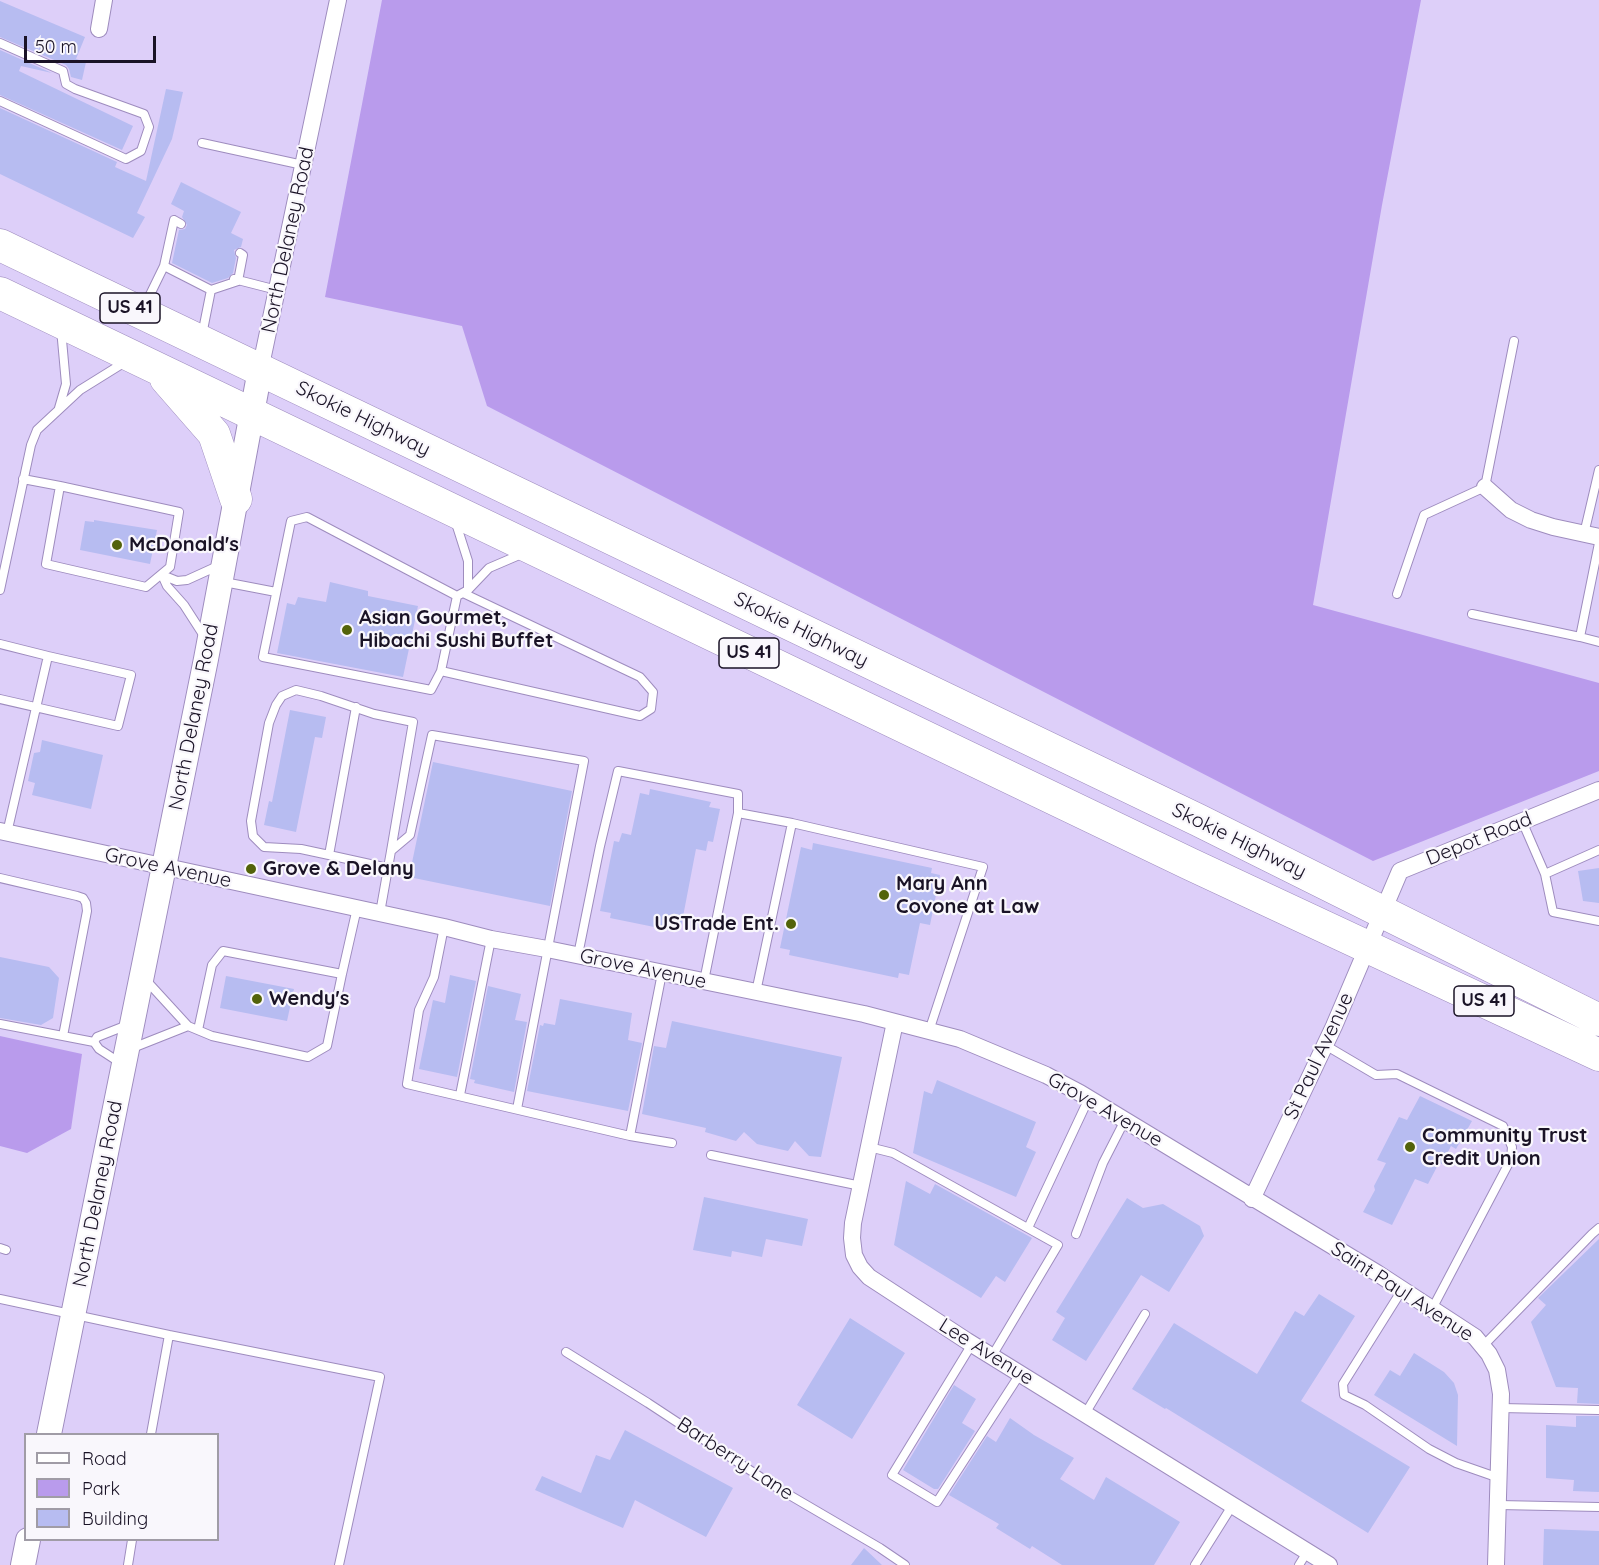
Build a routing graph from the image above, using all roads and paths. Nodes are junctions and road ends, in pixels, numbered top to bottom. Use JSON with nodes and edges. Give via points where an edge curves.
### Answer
{"nodes":[{"id":1,"x":104,"y":0,"type":"edge"},
{"id":2,"x":338,"y":0,"type":"edge"},
{"id":3,"x":99,"y":29,"type":"dead end"},
{"id":4,"x":0,"y":43,"type":"edge"},
{"id":5,"x":0,"y":101,"type":"edge"},
{"id":6,"x":202,"y":143,"type":"dead end"},
{"id":7,"x":303,"y":165,"type":"junction"},
{"id":8,"x":181,"y":224,"type":"dead end"},
{"id":9,"x":0,"y":245,"type":"edge"},
{"id":10,"x":240,"y":253,"type":"dead end"},
{"id":11,"x":164,"y":267,"type":"junction"},
{"id":12,"x":236,"y":280,"type":"junction"},
{"id":13,"x":211,"y":290,"type":"junction"},
{"id":14,"x":277,"y":290,"type":"junction"},
{"id":15,"x":0,"y":293,"type":"edge"},
{"id":16,"x":141,"y":313,"type":"junction"},
{"id":17,"x":60,"y":322,"type":"junction"},
{"id":18,"x":201,"y":341,"type":"junction"},
{"id":19,"x":1514,"y":341,"type":"dead end"},
{"id":20,"x":144,"y":362,"type":"junction"},
{"id":21,"x":260,"y":370,"type":"junction"},
{"id":22,"x":58,"y":411,"type":"junction"},
{"id":23,"x":252,"y":415,"type":"junction"},
{"id":24,"x":1599,"y":470,"type":"edge"},
{"id":25,"x":24,"y":479,"type":"junction"},
{"id":26,"x":60,"y":486,"type":"junction"},
{"id":27,"x":1485,"y":487,"type":"junction"},
{"id":28,"x":236,"y":499,"type":"junction"},
{"id":29,"x":452,"y":511,"type":"junction"},
{"id":30,"x":1591,"y":536,"type":"edge"},
{"id":31,"x":1599,"y":543,"type":"edge"},
{"id":32,"x":533,"y":549,"type":"junction"},
{"id":33,"x":222,"y":573,"type":"junction"},
{"id":34,"x":162,"y":575,"type":"junction"},
{"id":35,"x":0,"y":590,"type":"edge"},
{"id":36,"x":276,"y":592,"type":"junction"},
{"id":37,"x":463,"y":593,"type":"junction"},
{"id":38,"x":1397,"y":594,"type":"dead end"},
{"id":39,"x":1472,"y":614,"type":"dead end"},
{"id":40,"x":1580,"y":637,"type":"junction"},
{"id":41,"x":1599,"y":642,"type":"edge"},
{"id":42,"x":0,"y":644,"type":"edge"},
{"id":43,"x":209,"y":644,"type":"junction"},
{"id":44,"x":48,"y":656,"type":"junction"},
{"id":45,"x":441,"y":671,"type":"junction"},
{"id":46,"x":0,"y":699,"type":"edge"},
{"id":47,"x":36,"y":707,"type":"junction"},
{"id":48,"x":356,"y":707,"type":"junction"},
{"id":49,"x":1599,"y":790,"type":"edge"},
{"id":50,"x":738,"y":813,"type":"junction"},
{"id":51,"x":1522,"y":821,"type":"junction"},
{"id":52,"x":792,"y":823,"type":"junction"},
{"id":53,"x":4,"y":832,"type":"edge"},
{"id":54,"x":1599,"y":850,"type":"edge"},
{"id":55,"x":391,"y":851,"type":"junction"},
{"id":56,"x":329,"y":855,"type":"junction"},
{"id":57,"x":164,"y":868,"type":"junction"},
{"id":58,"x":388,"y":868,"type":"junction"},
{"id":59,"x":1545,"y":874,"type":"junction"},
{"id":60,"x":0,"y":878,"type":"edge"},
{"id":61,"x":357,"y":909,"type":"junction"},
{"id":62,"x":1383,"y":912,"type":"junction"},
{"id":63,"x":380,"y":913,"type":"junction"},
{"id":64,"x":1599,"y":921,"type":"edge"},
{"id":65,"x":444,"y":927,"type":"junction"},
{"id":66,"x":491,"y":939,"type":"junction"},
{"id":67,"x":1368,"y":947,"type":"junction"},
{"id":68,"x":547,"y":948,"type":"junction"},
{"id":69,"x":578,"y":955,"type":"junction"},
{"id":70,"x":662,"y":973,"type":"junction"},
{"id":71,"x":342,"y":974,"type":"junction"},
{"id":72,"x":142,"y":975,"type":"junction"},
{"id":73,"x":704,"y":981,"type":"junction"},
{"id":74,"x":756,"y":992,"type":"junction"},
{"id":75,"x":1599,"y":1020,"type":"edge"},
{"id":76,"x":133,"y":1022,"type":"junction"},
{"id":77,"x":895,"y":1022,"type":"junction"},
{"id":78,"x":0,"y":1024,"type":"edge"},
{"id":79,"x":188,"y":1026,"type":"junction"},
{"id":80,"x":198,"y":1030,"type":"junction"},
{"id":81,"x":929,"y":1031,"type":"junction"},
{"id":82,"x":63,"y":1036,"type":"junction"},
{"id":83,"x":94,"y":1042,"type":"junction"},
{"id":84,"x":1325,"y":1045,"type":"junction"},
{"id":85,"x":1599,"y":1055,"type":"edge"},
{"id":86,"x":125,"y":1058,"type":"junction"},
{"id":87,"x":460,"y":1095,"type":"junction"},
{"id":88,"x":1089,"y":1098,"type":"junction"},
{"id":89,"x":517,"y":1108,"type":"junction"},
{"id":90,"x":1125,"y":1120,"type":"junction"},
{"id":91,"x":630,"y":1136,"type":"junction"},
{"id":92,"x":672,"y":1143,"type":"dead end"},
{"id":93,"x":869,"y":1147,"type":"junction"},
{"id":94,"x":711,"y":1155,"type":"dead end"},
{"id":95,"x":861,"y":1186,"type":"junction"},
{"id":96,"x":1252,"y":1199,"type":"junction"},
{"id":97,"x":1028,"y":1228,"type":"junction"},
{"id":98,"x":1599,"y":1228,"type":"edge"},
{"id":99,"x":1076,"y":1234,"type":"dead end"},
{"id":100,"x":1402,"y":1290,"type":"junction"},
{"id":101,"x":0,"y":1299,"type":"edge"},
{"id":102,"x":1432,"y":1310,"type":"junction"},
{"id":103,"x":1146,"y":1314,"type":"dead end"},
{"id":104,"x":73,"y":1316,"type":"junction"},
{"id":105,"x":169,"y":1335,"type":"junction"},
{"id":106,"x":972,"y":1344,"type":"junction"},
{"id":107,"x":1483,"y":1346,"type":"junction"},
{"id":108,"x":566,"y":1352,"type":"dead end"},
{"id":109,"x":992,"y":1356,"type":"junction"},
{"id":110,"x":1020,"y":1374,"type":"junction"},
{"id":111,"x":1501,"y":1408,"type":"junction"},
{"id":112,"x":1599,"y":1410,"type":"edge"},
{"id":113,"x":1085,"y":1414,"type":"junction"},
{"id":114,"x":49,"y":1433,"type":"edge"},
{"id":115,"x":151,"y":1433,"type":"edge"},
{"id":116,"x":1500,"y":1478,"type":"junction"},
{"id":117,"x":1499,"y":1505,"type":"junction"},
{"id":118,"x":1232,"y":1506,"type":"junction"},
{"id":119,"x":1599,"y":1508,"type":"edge"},
{"id":120,"x":28,"y":1541,"type":"edge"},
{"id":121,"x":132,"y":1541,"type":"edge"},
{"id":122,"x":1303,"y":1558,"type":"edge"},
{"id":123,"x":23,"y":1565,"type":"edge"},
{"id":124,"x":128,"y":1565,"type":"edge"},
{"id":125,"x":339,"y":1565,"type":"edge"},
{"id":126,"x":905,"y":1565,"type":"edge"},
{"id":127,"x":1195,"y":1565,"type":"edge"},
{"id":128,"x":1329,"y":1565,"type":"edge"},
{"id":129,"x":1496,"y":1565,"type":"edge"}],
"edges":[{"from":1,"to":3,"type":"street"},
{"from":2,"to":7,"type":"street","name":"North Delaney Road"},
{"from":4,"to":5,"type":"lane","via":[[63,71],[66,84],[75,89],[144,114],[149,127],[141,151],[126,159]]},
{"from":6,"to":7,"type":"lane"},
{"from":7,"to":14,"type":"street","name":"North Delaney Road"},
{"from":8,"to":11,"type":"lane","via":[[174,220],[172,248]]},
{"from":9,"to":16,"type":"highway","name":"Skokie Highway","number":"US 41"},
{"from":10,"to":12,"type":"lane","via":[[243,255]]},
{"from":11,"to":13,"type":"lane"},
{"from":11,"to":16,"type":"lane"},
{"from":12,"to":13,"type":"lane"},
{"from":12,"to":14,"type":"lane"},
{"from":13,"to":18,"type":"lane"},
{"from":14,"to":21,"type":"street","name":"North Delaney Road"},
{"from":15,"to":17,"type":"highway","name":"Skokie Highway","number":"US 41"},
{"from":16,"to":18,"type":"highway","name":"Skokie Highway","number":"US 41"},
{"from":17,"to":20,"type":"highway","name":"Skokie Highway","number":"US 41"},
{"from":17,"to":22,"type":"lane","via":[[66,384]]},
{"from":18,"to":21,"type":"highway","name":"Skokie Highway","number":"US 41"},
{"from":19,"to":27,"type":"lane"},
{"from":20,"to":22,"type":"lane","via":[[80,390]]},
{"from":20,"to":23,"type":"highway","name":"Skokie Highway","number":"US 41"},
{"from":20,"to":28,"type":"highway","via":[[214,434]]},
{"from":21,"to":23,"type":"street","name":"North Delaney Road"},
{"from":21,"to":62,"type":"highway","name":"Skokie Highway","number":"US 41"},
{"from":22,"to":25,"type":"lane","via":[[38,430]]},
{"from":23,"to":28,"type":"street","name":"North Delaney Road"},
{"from":23,"to":29,"type":"highway","name":"Skokie Highway","number":"US 41"},
{"from":24,"to":30,"type":"lane"},
{"from":25,"to":26,"type":"lane"},
{"from":25,"to":35,"type":"lane"},
{"from":26,"to":34,"type":"lane","via":[[179,512],[170,567]]},
{"from":26,"to":34,"type":"lane","via":[[46,564],[146,587]]},
{"from":27,"to":30,"type":"street","via":[[1511,510],[1531,520]]},
{"from":27,"to":38,"type":"lane","via":[[1424,514]]},
{"from":28,"to":33,"type":"street","name":"North Delaney Road"},
{"from":29,"to":32,"type":"highway","name":"Skokie Highway","number":"US 41"},
{"from":29,"to":37,"type":"lane","via":[[468,561]]},
{"from":31,"to":40,"type":"lane"},
{"from":32,"to":37,"type":"lane","via":[[489,568]]},
{"from":32,"to":67,"type":"highway","name":"Skokie Highway","number":"US 41"},
{"from":33,"to":34,"type":"lane","via":[[177,581]]},
{"from":33,"to":36,"type":"lane"},
{"from":33,"to":43,"type":"street","name":"North Delaney Road"},
{"from":34,"to":43,"type":"lane"},
{"from":36,"to":37,"type":"lane","via":[[291,521],[307,517]]},
{"from":36,"to":45,"type":"lane","via":[[263,657],[431,690]]},
{"from":37,"to":45,"type":"lane"},
{"from":37,"to":45,"type":"lane","via":[[640,677],[653,692],[651,709],[640,716]]},
{"from":39,"to":40,"type":"lane"},
{"from":40,"to":41,"type":"lane"},
{"from":42,"to":44,"type":"lane"},
{"from":43,"to":57,"type":"street","name":"North Delaney Road"},
{"from":44,"to":47,"type":"lane"},
{"from":44,"to":47,"type":"lane","via":[[131,675],[118,726]]},
{"from":46,"to":47,"type":"lane"},
{"from":47,"to":53,"type":"lane"},
{"from":48,"to":55,"type":"lane","via":[[413,722]]},
{"from":48,"to":56,"type":"lane"},
{"from":48,"to":56,"type":"lane","via":[[296,690],[282,696],[269,723],[259,777],[251,822],[253,836],[264,847]]},
{"from":49,"to":51,"type":"street","name":"Depot Road"},
{"from":50,"to":52,"type":"lane"},
{"from":50,"to":69,"type":"lane","via":[[738,795],[618,771]]},
{"from":50,"to":73,"type":"lane"},
{"from":51,"to":59,"type":"lane"},
{"from":51,"to":62,"type":"street","name":"Depot Road","via":[[1400,871]]},
{"from":52,"to":74,"type":"lane"},
{"from":52,"to":81,"type":"lane","via":[[983,867]]},
{"from":53,"to":57,"type":"street","name":"Grove Avenue"},
{"from":54,"to":59,"type":"lane"},
{"from":55,"to":58,"type":"lane"},
{"from":55,"to":68,"type":"lane","via":[[411,835],[432,735],[584,761]]},
{"from":56,"to":58,"type":"lane"},
{"from":57,"to":61,"type":"street","name":"Grove Avenue"},
{"from":57,"to":72,"type":"street","name":"North Delaney Road"},
{"from":58,"to":63,"type":"lane"},
{"from":59,"to":64,"type":"lane","via":[[1553,912]]},
{"from":60,"to":82,"type":"lane","via":[[77,896],[86,903]]},
{"from":61,"to":63,"type":"street","name":"Grove Avenue"},
{"from":61,"to":71,"type":"lane"},
{"from":62,"to":67,"type":"street","name":"St Paul Avenue"},
{"from":62,"to":75,"type":"highway","name":"Skokie Highway","number":"US 41"},
{"from":63,"to":65,"type":"street","name":"Grove Avenue"},
{"from":65,"to":66,"type":"street","name":"Grove Avenue"},
{"from":65,"to":87,"type":"lane","via":[[434,977],[419,1010],[407,1084]]},
{"from":66,"to":68,"type":"street","name":"Grove Avenue"},
{"from":66,"to":87,"type":"lane"},
{"from":67,"to":84,"type":"street","name":"St Paul Avenue"},
{"from":67,"to":85,"type":"highway","name":"Skokie Highway","number":"US 41"},
{"from":68,"to":69,"type":"street","name":"Grove Avenue"},
{"from":68,"to":89,"type":"lane"},
{"from":69,"to":70,"type":"street","name":"Grove Avenue"},
{"from":70,"to":73,"type":"street","name":"Grove Avenue"},
{"from":70,"to":91,"type":"lane"},
{"from":71,"to":80,"type":"lane","via":[[223,951],[212,965]]},
{"from":71,"to":80,"type":"lane","via":[[327,1046],[308,1057]]},
{"from":72,"to":76,"type":"street","name":"North Delaney Road"},
{"from":72,"to":79,"type":"lane"},
{"from":73,"to":74,"type":"street","name":"Grove Avenue"},
{"from":74,"to":77,"type":"street","name":"Grove Avenue"},
{"from":76,"to":83,"type":"lane","via":[[97,1037]]},
{"from":76,"to":86,"type":"street","name":"North Delaney Road"},
{"from":77,"to":81,"type":"street","name":"Grove Avenue"},
{"from":77,"to":93,"type":"street","name":"Lee Avenue"},
{"from":78,"to":82,"type":"lane"},
{"from":79,"to":80,"type":"lane"},
{"from":79,"to":86,"type":"lane"},
{"from":81,"to":88,"type":"street","name":"Grove Avenue","via":[[960,1039]]},
{"from":82,"to":83,"type":"lane"},
{"from":83,"to":86,"type":"lane","via":[[99,1049]]},
{"from":84,"to":96,"type":"street","name":"St Paul Avenue"},
{"from":84,"to":102,"type":"lane","via":[[1376,1075],[1397,1074],[1503,1126],[1512,1147],[1511,1159]]},
{"from":86,"to":104,"type":"street","name":"North Delaney Road"},
{"from":87,"to":89,"type":"lane"},
{"from":88,"to":90,"type":"street","name":"Grove Avenue"},
{"from":88,"to":97,"type":"lane"},
{"from":89,"to":91,"type":"lane"},
{"from":90,"to":96,"type":"street","name":"Grove Avenue"},
{"from":90,"to":99,"type":"lane","via":[[1103,1163]]},
{"from":91,"to":92,"type":"lane"},
{"from":93,"to":95,"type":"street","name":"Lee Avenue"},
{"from":93,"to":97,"type":"lane","via":[[893,1153]]},
{"from":94,"to":95,"type":"lane"},
{"from":95,"to":106,"type":"street","name":"Lee Avenue","via":[[852,1238],[860,1267]]},
{"from":96,"to":100,"type":"street","name":"Saint Paul Avenue"},
{"from":97,"to":109,"type":"lane","via":[[1058,1245]]},
{"from":98,"to":107,"type":"lane"},
{"from":100,"to":102,"type":"street","name":"Saint Paul Avenue"},
{"from":100,"to":116,"type":"lane","via":[[1343,1384],[1344,1395],[1429,1449]]},
{"from":101,"to":104,"type":"lane"},
{"from":102,"to":107,"type":"street","name":"Saint Paul Avenue"},
{"from":103,"to":113,"type":"lane"},
{"from":104,"to":105,"type":"lane"},
{"from":104,"to":114,"type":"street","name":"North Delaney Road"},
{"from":105,"to":115,"type":"lane"},
{"from":105,"to":125,"type":"lane","via":[[380,1377]]},
{"from":106,"to":109,"type":"street","name":"Lee Avenue"},
{"from":106,"to":110,"type":"lane","via":[[892,1475],[937,1502]]},
{"from":107,"to":111,"type":"street","name":"Saint Paul Avenue","via":[[1497,1370]]},
{"from":108,"to":126,"type":"lane","name":"Barberry Lane"},
{"from":109,"to":110,"type":"street","name":"Lee Avenue"},
{"from":110,"to":113,"type":"street","name":"Lee Avenue"},
{"from":111,"to":112,"type":"lane"},
{"from":111,"to":116,"type":"street","name":"Saint Paul Avenue"},
{"from":113,"to":118,"type":"street","name":"Lee Avenue"},
{"from":116,"to":117,"type":"street","name":"Saint Paul Avenue"},
{"from":117,"to":119,"type":"lane"},
{"from":117,"to":129,"type":"street","name":"Saint Paul Avenue"},
{"from":118,"to":122,"type":"street","name":"Lee Avenue"},
{"from":118,"to":127,"type":"lane"},
{"from":120,"to":123,"type":"street"},
{"from":121,"to":124,"type":"lane"},
{"from":122,"to":128,"type":"street","name":"Lee Avenue"}]}
